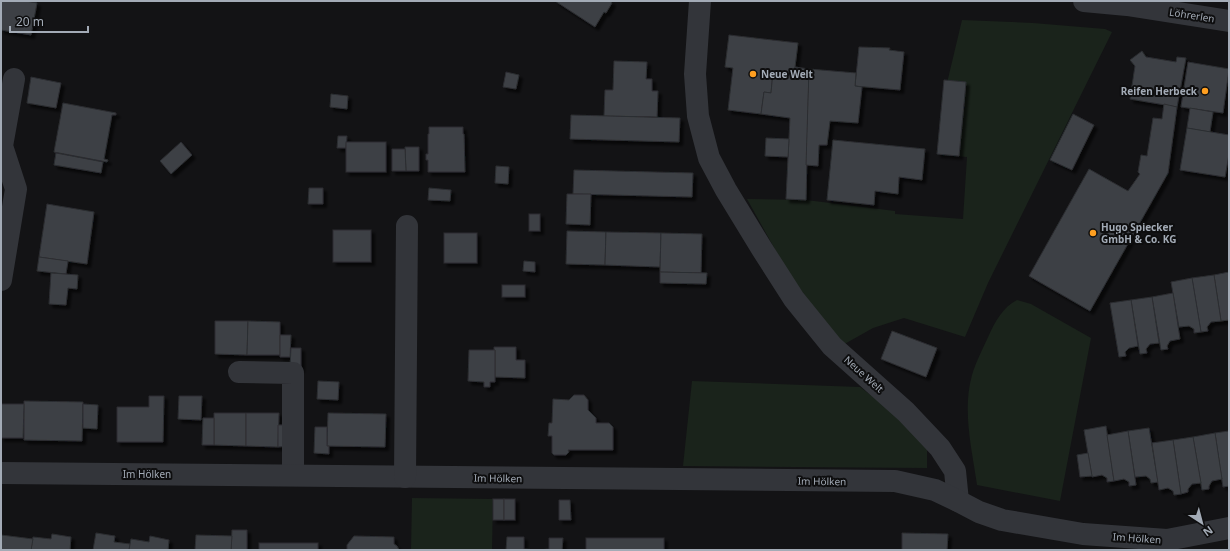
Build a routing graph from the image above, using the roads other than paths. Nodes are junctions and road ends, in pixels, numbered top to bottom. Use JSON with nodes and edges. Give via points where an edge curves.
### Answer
{"nodes":[{"id":1,"x":700,"y":1,"type":"edge"},
{"id":2,"x":1084,"y":1,"type":"edge"},
{"id":3,"x":1229,"y":21,"type":"edge"},
{"id":4,"x":14,"y":79,"type":"dead end"},
{"id":5,"x":2,"y":146,"type":"edge"},
{"id":6,"x":407,"y":226,"type":"dead end"},
{"id":7,"x":1,"y":280,"type":"edge"},
{"id":8,"x":239,"y":372,"type":"dead end"},
{"id":9,"x":1,"y":473,"type":"edge"},
{"id":10,"x":293,"y":475,"type":"junction"},
{"id":11,"x":405,"y":477,"type":"junction"},
{"id":12,"x":958,"y":500,"type":"junction"},
{"id":13,"x":1229,"y":528,"type":"edge"}],
"edges":[{"from":1,"to":12,"type":"street","name":"Neue Welt","via":[[695,74],[698,116],[709,158],[794,299],[832,346],[906,412],[940,448],[954,471]]},
{"from":2,"to":3,"type":"street","name":"Löhrerlen"},
{"from":4,"to":5,"type":"street"},
{"from":5,"to":7,"type":"street","via":[[16,189]]},
{"from":6,"to":11,"type":"street"},
{"from":8,"to":10,"type":"street","via":[[293,373]]},
{"from":9,"to":10,"type":"street","name":"Im Hölken"},
{"from":10,"to":11,"type":"street","name":"Im Hölken"},
{"from":11,"to":12,"type":"street","name":"Im Hölken","via":[[895,482],[935,490]]},
{"from":12,"to":13,"type":"street","name":"Im Hölken","via":[[979,512],[1002,520],[1083,534],[1167,540]]}]}
